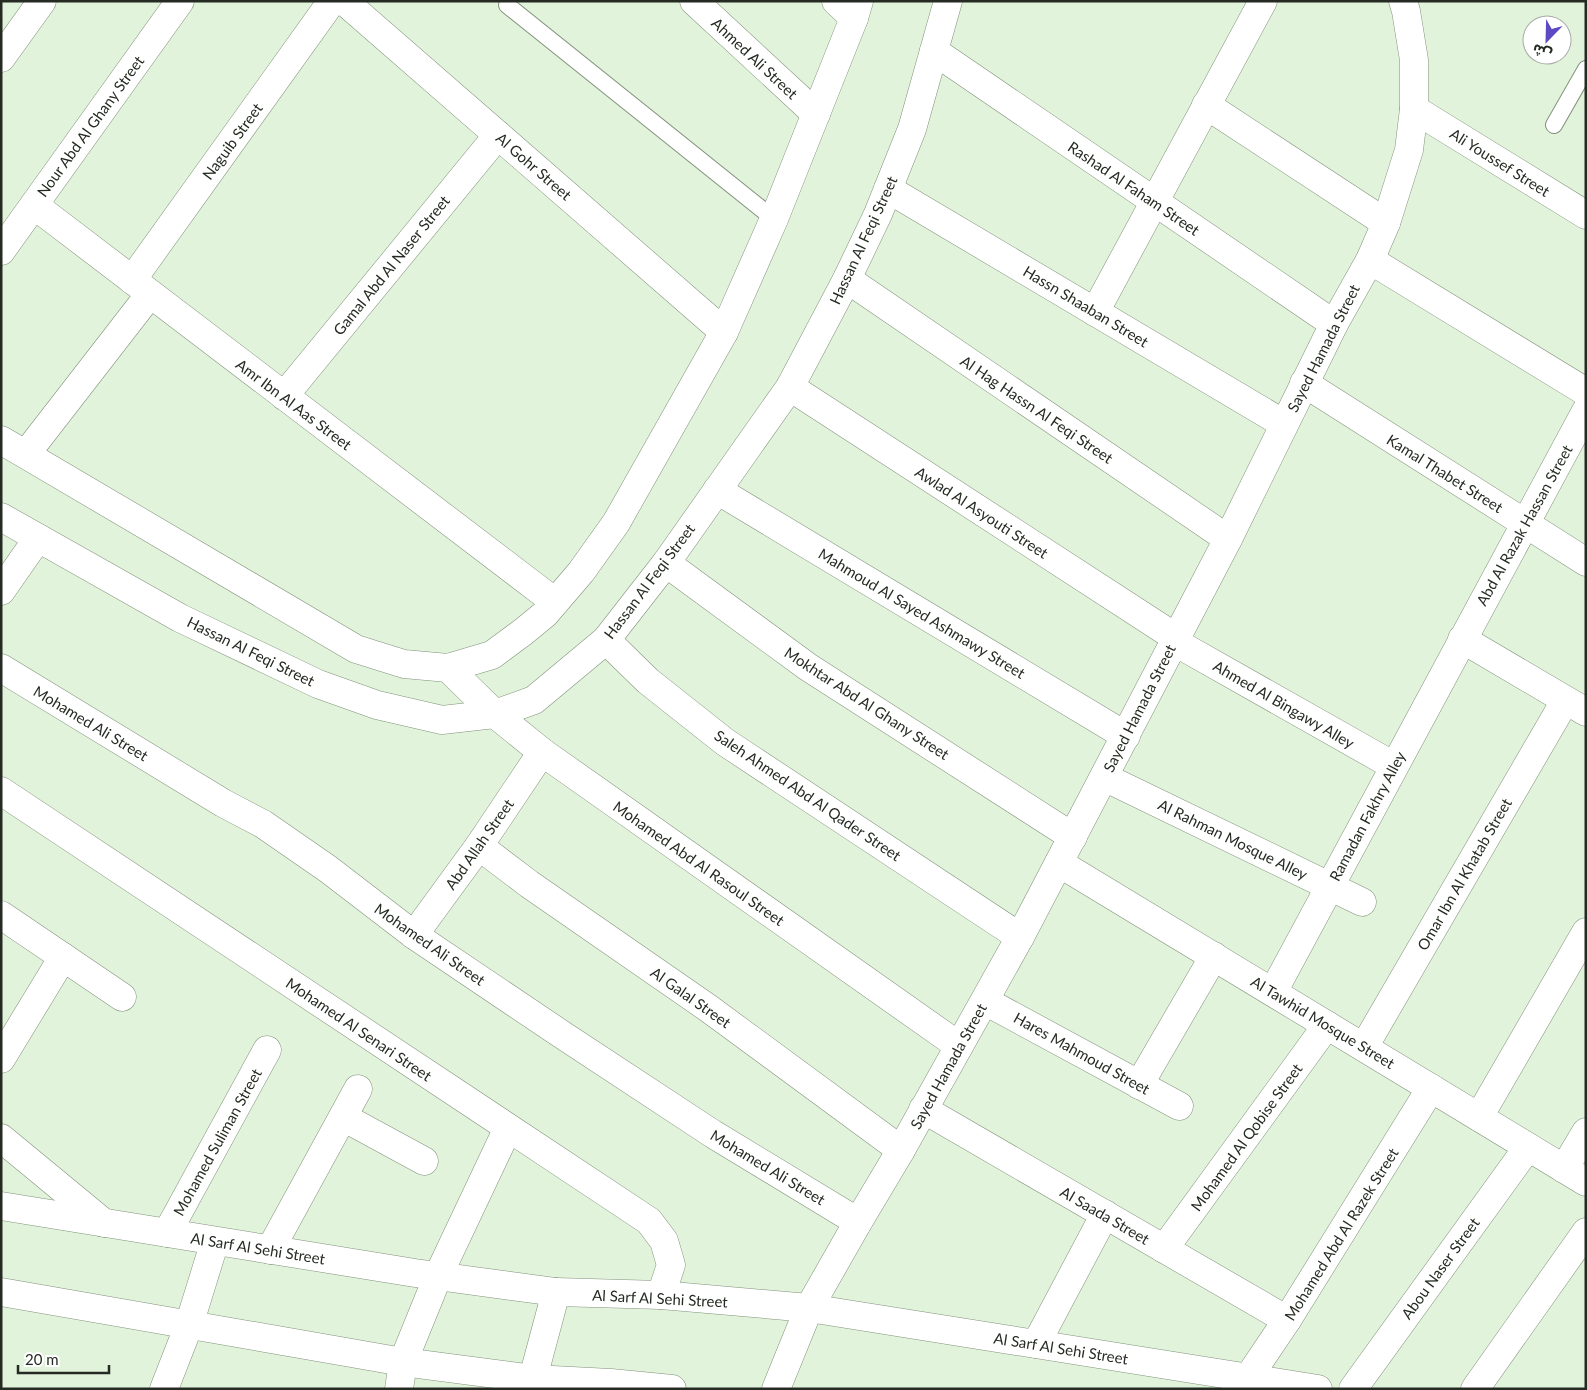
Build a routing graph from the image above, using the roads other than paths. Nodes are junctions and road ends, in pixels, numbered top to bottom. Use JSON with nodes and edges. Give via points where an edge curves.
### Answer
{"nodes":[{"id":1,"x":42,"y":1,"type":"edge"},
{"id":2,"x":180,"y":1,"type":"edge"},
{"id":3,"x":332,"y":1,"type":"edge"},
{"id":4,"x":344,"y":1,"type":"edge"},
{"id":5,"x":694,"y":1,"type":"edge"},
{"id":6,"x":948,"y":1,"type":"edge"},
{"id":7,"x":1262,"y":1,"type":"edge"},
{"id":8,"x":1403,"y":1,"type":"edge"},
{"id":9,"x":507,"y":5,"type":"dead end"},
{"id":10,"x":850,"y":7,"type":"edge"},
{"id":11,"x":934,"y":51,"type":"junction"},
{"id":12,"x":1,"y":58,"type":"edge"},
{"id":13,"x":1586,"y":69,"type":"edge"},
{"id":14,"x":1206,"y":105,"type":"junction"},
{"id":15,"x":1414,"y":109,"type":"junction"},
{"id":16,"x":816,"y":114,"type":"junction"},
{"id":17,"x":1554,"y":125,"type":"dead end"},
{"id":18,"x":498,"y":135,"type":"junction"},
{"id":19,"x":888,"y":189,"type":"junction"},
{"id":20,"x":1155,"y":202,"type":"junction"},
{"id":21,"x":34,"y":205,"type":"junction"},
{"id":22,"x":1586,"y":215,"type":"edge"},
{"id":23,"x":774,"y":219,"type":"junction"},
{"id":24,"x":1386,"y":222,"type":"junction"},
{"id":25,"x":1,"y":251,"type":"edge"},
{"id":26,"x":1370,"y":260,"type":"junction"},
{"id":27,"x":847,"y":278,"type":"junction"},
{"id":28,"x":141,"y":287,"type":"junction"},
{"id":29,"x":1095,"y":312,"type":"junction"},
{"id":30,"x":1334,"y":324,"type":"junction"},
{"id":31,"x":724,"y":332,"type":"junction"},
{"id":32,"x":1304,"y":383,"type":"junction"},
{"id":33,"x":790,"y":387,"type":"junction"},
{"id":34,"x":1586,"y":392,"type":"edge"},
{"id":35,"x":284,"y":396,"type":"junction"},
{"id":36,"x":1586,"y":411,"type":"edge"},
{"id":37,"x":1284,"y":424,"type":"junction"},
{"id":38,"x":1,"y":440,"type":"edge"},
{"id":39,"x":26,"y":454,"type":"junction"},
{"id":40,"x":717,"y":490,"type":"junction"},
{"id":41,"x":1,"y":517,"type":"edge"},
{"id":42,"x":1525,"y":524,"type":"junction"},
{"id":43,"x":38,"y":538,"type":"junction"},
{"id":44,"x":1228,"y":538,"type":"junction"},
{"id":45,"x":1586,"y":562,"type":"edge"},
{"id":46,"x":666,"y":563,"type":"junction"},
{"id":47,"x":1,"y":591,"type":"edge"},
{"id":48,"x":555,"y":602,"type":"junction"},
{"id":49,"x":1174,"y":639,"type":"junction"},
{"id":50,"x":1462,"y":639,"type":"junction"},
{"id":51,"x":606,"y":640,"type":"junction"},
{"id":52,"x":1,"y":668,"type":"edge"},
{"id":53,"x":448,"y":668,"type":"junction"},
{"id":54,"x":1575,"y":706,"type":"edge"},
{"id":55,"x":495,"y":714,"type":"junction"},
{"id":56,"x":1126,"y":736,"type":"junction"},
{"id":57,"x":542,"y":752,"type":"junction"},
{"id":58,"x":1394,"y":766,"type":"junction"},
{"id":59,"x":1104,"y":778,"type":"junction"},
{"id":60,"x":1,"y":791,"type":"edge"},
{"id":61,"x":1073,"y":837,"type":"junction"},
{"id":62,"x":479,"y":846,"type":"junction"},
{"id":63,"x":1059,"y":862,"type":"junction"},
{"id":64,"x":1330,"y":886,"type":"junction"},
{"id":65,"x":1362,"y":902,"type":"dead end"},
{"id":66,"x":1,"y":915,"type":"edge"},
{"id":67,"x":1586,"y":932,"type":"edge"},
{"id":68,"x":414,"y":935,"type":"junction"},
{"id":69,"x":1020,"y":937,"type":"junction"},
{"id":70,"x":1214,"y":956,"type":"junction"},
{"id":71,"x":63,"y":957,"type":"junction"},
{"id":72,"x":1273,"y":992,"type":"junction"},
{"id":73,"x":122,"y":997,"type":"dead end"},
{"id":74,"x":985,"y":1001,"type":"junction"},
{"id":75,"x":1327,"y":1025,"type":"junction"},
{"id":76,"x":960,"y":1046,"type":"junction"},
{"id":77,"x":1364,"y":1047,"type":"junction"},
{"id":78,"x":267,"y":1050,"type":"dead end"},
{"id":79,"x":1,"y":1059,"type":"edge"},
{"id":80,"x":1139,"y":1085,"type":"junction"},
{"id":81,"x":1431,"y":1088,"type":"junction"},
{"id":82,"x":358,"y":1089,"type":"dead end"},
{"id":83,"x":1179,"y":1106,"type":"dead end"},
{"id":84,"x":924,"y":1109,"type":"junction"},
{"id":85,"x":343,"y":1117,"type":"junction"},
{"id":86,"x":1479,"y":1117,"type":"junction"},
{"id":87,"x":508,"y":1128,"type":"junction"},
{"id":88,"x":1586,"y":1132,"type":"edge"},
{"id":89,"x":1,"y":1138,"type":"edge"},
{"id":90,"x":1528,"y":1147,"type":"junction"},
{"id":91,"x":901,"y":1150,"type":"junction"},
{"id":92,"x":424,"y":1161,"type":"dead end"},
{"id":93,"x":1575,"y":1175,"type":"edge"},
{"id":94,"x":1,"y":1206,"type":"edge"},
{"id":95,"x":1105,"y":1214,"type":"junction"},
{"id":96,"x":858,"y":1222,"type":"junction"},
{"id":97,"x":105,"y":1223,"type":"junction"},
{"id":98,"x":1586,"y":1232,"type":"edge"},
{"id":99,"x":168,"y":1233,"type":"junction"},
{"id":100,"x":215,"y":1241,"type":"junction"},
{"id":101,"x":1164,"y":1249,"type":"junction"},
{"id":102,"x":270,"y":1250,"type":"junction"},
{"id":103,"x":438,"y":1276,"type":"junction"},
{"id":104,"x":1,"y":1292,"type":"edge"},
{"id":105,"x":556,"y":1292,"type":"junction"},
{"id":106,"x":661,"y":1296,"type":"junction"},
{"id":107,"x":809,"y":1308,"type":"junction"},
{"id":108,"x":1287,"y":1320,"type":"junction"},
{"id":109,"x":190,"y":1326,"type":"junction"},
{"id":110,"x":1036,"y":1344,"type":"junction"},
{"id":111,"x":403,"y":1362,"type":"junction"},
{"id":112,"x":1248,"y":1378,"type":"junction"},
{"id":113,"x":532,"y":1384,"type":"edge"},
{"id":114,"x":164,"y":1389,"type":"edge"},
{"id":115,"x":399,"y":1389,"type":"edge"},
{"id":116,"x":672,"y":1389,"type":"edge"},
{"id":117,"x":776,"y":1389,"type":"edge"},
{"id":118,"x":1318,"y":1389,"type":"edge"},
{"id":119,"x":1353,"y":1389,"type":"edge"},
{"id":120,"x":1474,"y":1389,"type":"edge"}],
"edges":[{"from":1,"to":12,"type":"street"},
{"from":2,"to":21,"type":"street","name":"Nour Abd Al Ghany Street"},
{"from":3,"to":28,"type":"street","name":"Naguib Street"},
{"from":4,"to":18,"type":"street","name":"Al Gohr Street"},
{"from":5,"to":16,"type":"street","name":"Ahmed Ali Street"},
{"from":6,"to":11,"type":"street","name":"Hassan Al Feqi Street"},
{"from":7,"to":14,"type":"street"},
{"from":8,"to":15,"type":"street","name":"Sayed Hamada Street","via":[[1414,60]]},
{"from":9,"to":23,"type":"lane"},
{"from":10,"to":16,"type":"street"},
{"from":11,"to":19,"type":"street","name":"Hassan Al Feqi Street","via":[[912,129]]},
{"from":11,"to":20,"type":"street","name":"Rashad Al Faham Street"},
{"from":13,"to":17,"type":"lane"},
{"from":14,"to":20,"type":"street"},
{"from":14,"to":24,"type":"street"},
{"from":15,"to":22,"type":"street","name":"Ali Youssef Street"},
{"from":15,"to":24,"type":"street","name":"Sayed Hamada Street","via":[[1409,150]]},
{"from":16,"to":23,"type":"street"},
{"from":18,"to":31,"type":"street","name":"Al Gohr Street"},
{"from":18,"to":35,"type":"street","name":"Gamal Abd Al Naser Street"},
{"from":19,"to":27,"type":"street","name":"Hassan Al Feqi Street"},
{"from":19,"to":29,"type":"street","name":"Hassn Shaaban Street"},
{"from":20,"to":29,"type":"street"},
{"from":20,"to":30,"type":"street","name":"Rashad Al Faham Street"},
{"from":21,"to":25,"type":"street","name":"Nour Abd Al Ghany Street"},
{"from":21,"to":28,"type":"street","name":"Amr Ibn Al Aas Street"},
{"from":23,"to":31,"type":"street"},
{"from":24,"to":26,"type":"street","name":"Sayed Hamada Street"},
{"from":26,"to":30,"type":"street","name":"Sayed Hamada Street"},
{"from":26,"to":34,"type":"street"},
{"from":27,"to":33,"type":"street","name":"Hassan Al Feqi Street"},
{"from":27,"to":44,"type":"street","name":"Al Hag Hassn Al Feqi Street"},
{"from":28,"to":35,"type":"street","name":"Amr Ibn Al Aas Street"},
{"from":28,"to":39,"type":"street","name":"Naguib Street"},
{"from":29,"to":37,"type":"street","name":"Hassn Shaaban Street"},
{"from":30,"to":32,"type":"street","name":"Sayed Hamada Street"},
{"from":31,"to":48,"type":"street","via":[[616,522]]},
{"from":32,"to":37,"type":"street","name":"Sayed Hamada Street"},
{"from":32,"to":42,"type":"street","name":"Kamal Thabet Street"},
{"from":33,"to":40,"type":"street","name":"Hassan Al Feqi Street"},
{"from":33,"to":49,"type":"street","name":"Awlad Al Asyouti Street"},
{"from":35,"to":48,"type":"street","name":"Amr Ibn Al Aas Street"},
{"from":36,"to":42,"type":"street","name":"Abd Al Razak Hassan Street"},
{"from":37,"to":44,"type":"street","name":"Sayed Hamada Street"},
{"from":38,"to":39,"type":"street"},
{"from":39,"to":53,"type":"street","via":[[356,649],[404,664]]},
{"from":40,"to":46,"type":"street","name":"Hassan Al Feqi Street"},
{"from":40,"to":56,"type":"street","name":"Mahmoud Al Sayed Ashmawy Street"},
{"from":41,"to":43,"type":"street","name":"Hassan Al Feqi Street"},
{"from":42,"to":45,"type":"street","name":"Kamal Thabet Street"},
{"from":42,"to":50,"type":"street","name":"Abd Al Razak Hassan Street"},
{"from":43,"to":47,"type":"street"},
{"from":43,"to":55,"type":"street","name":"Hassan Al Feqi Street","via":[[180,618],[318,684],[377,705],[442,720]]},
{"from":44,"to":49,"type":"street","name":"Sayed Hamada Street"},
{"from":46,"to":51,"type":"street","name":"Hassan Al Feqi Street"},
{"from":46,"to":61,"type":"street","name":"Mokhtar Abd Al Ghany Street","via":[[808,667]]},
{"from":48,"to":53,"type":"street","via":[[545,614],[492,655]]},
{"from":49,"to":56,"type":"street","name":"Sayed Hamada Street"},
{"from":49,"to":58,"type":"street","name":"Ahmed Al Bingawy Alley"},
{"from":50,"to":54,"type":"street"},
{"from":50,"to":58,"type":"street","name":"Ramadan Fakhry Alley"},
{"from":51,"to":55,"type":"street","name":"Hassan Al Feqi Street","via":[[534,700]]},
{"from":51,"to":69,"type":"street","name":"Saleh Ahmed Abd Al Qader Street","via":[[648,681],[725,742]]},
{"from":52,"to":68,"type":"street","name":"Mohamed Ali Street","via":[[263,824]]},
{"from":53,"to":55,"type":"street","name":"Mohamed Abd Al Rasoul Street"},
{"from":54,"to":77,"type":"street","name":"Omar Ibn Al Khatab Street"},
{"from":55,"to":57,"type":"street","name":"Mohamed Abd Al Rasoul Street"},
{"from":56,"to":59,"type":"street","name":"Sayed Hamada Street"},
{"from":57,"to":62,"type":"street","name":"Abd Allah Street"},
{"from":57,"to":76,"type":"street","name":"Mohamed Abd Al Rasoul Street"},
{"from":58,"to":64,"type":"street","name":"Ramadan Fakhry Alley"},
{"from":59,"to":61,"type":"street","name":"Sayed Hamada Street"},
{"from":59,"to":64,"type":"street","name":"Al Rahman Mosque Alley"},
{"from":60,"to":87,"type":"street","name":"Mohamed Al Senari Street"},
{"from":61,"to":63,"type":"street","name":"Sayed Hamada Street"},
{"from":62,"to":68,"type":"street","name":"Abd Allah Street"},
{"from":62,"to":91,"type":"street","name":"Al Galal Street"},
{"from":63,"to":69,"type":"street","name":"Sayed Hamada Street"},
{"from":63,"to":70,"type":"street","name":"Al Tawhid Mosque Street"},
{"from":64,"to":65,"type":"street","name":"Al Rahman Mosque Alley"},
{"from":64,"to":72,"type":"street","name":"Ramadan Fakhry Alley"},
{"from":66,"to":71,"type":"street"},
{"from":67,"to":86,"type":"street"},
{"from":68,"to":96,"type":"street","name":"Mohamed Ali Street","via":[[705,1129]]},
{"from":69,"to":74,"type":"street","name":"Sayed Hamada Street"},
{"from":70,"to":72,"type":"street","name":"Al Tawhid Mosque Street"},
{"from":70,"to":80,"type":"street"},
{"from":71,"to":73,"type":"street"},
{"from":71,"to":79,"type":"street"},
{"from":72,"to":75,"type":"street","name":"Al Tawhid Mosque Street"},
{"from":74,"to":76,"type":"street","name":"Sayed Hamada Street"},
{"from":74,"to":80,"type":"street","name":"Hares Mahmoud Street"},
{"from":75,"to":77,"type":"street","name":"Al Tawhid Mosque Street"},
{"from":75,"to":101,"type":"street","name":"Mohamed Al Qobise Street"},
{"from":76,"to":84,"type":"street","name":"Sayed Hamada Street"},
{"from":77,"to":81,"type":"street","name":"Al Tawhid Mosque Street"},
{"from":78,"to":99,"type":"street","name":"Mohamed Suliman Street"},
{"from":80,"to":83,"type":"street","name":"Hares Mahmoud Street"},
{"from":81,"to":86,"type":"street","name":"Al Tawhid Mosque Street"},
{"from":81,"to":108,"type":"street","name":"Mohamed Abd Al Razek Street"},
{"from":82,"to":85,"type":"street"},
{"from":84,"to":91,"type":"street","name":"Sayed Hamada Street"},
{"from":84,"to":95,"type":"street","name":"Al Saada Street"},
{"from":85,"to":92,"type":"street"},
{"from":85,"to":102,"type":"street"},
{"from":86,"to":90,"type":"street","name":"Al Tawhid Mosque Street"},
{"from":87,"to":103,"type":"street"},
{"from":87,"to":106,"type":"street","name":"Mohamed Al Senari Street","via":[[649,1221],[664,1241],[671,1265]]},
{"from":88,"to":93,"type":"street"},
{"from":89,"to":97,"type":"street"},
{"from":90,"to":93,"type":"street","name":"Al Tawhid Mosque Street"},
{"from":90,"to":119,"type":"street","name":"Abou Naser Street"},
{"from":91,"to":96,"type":"street","name":"Sayed Hamada Street"},
{"from":94,"to":97,"type":"street","name":"Al Sarf Al Sehi Street"},
{"from":95,"to":101,"type":"street","name":"Al Saada Street"},
{"from":95,"to":110,"type":"street"},
{"from":96,"to":107,"type":"street","name":"Sayed Hamada Street"},
{"from":97,"to":99,"type":"street","name":"Al Sarf Al Sehi Street"},
{"from":98,"to":120,"type":"street"},
{"from":99,"to":100,"type":"street","name":"Al Sarf Al Sehi Street"},
{"from":100,"to":102,"type":"street","name":"Al Sarf Al Sehi Street"},
{"from":100,"to":109,"type":"street"},
{"from":101,"to":108,"type":"street","name":"Al Saada Street"},
{"from":102,"to":103,"type":"street","name":"Al Sarf Al Sehi Street"},
{"from":103,"to":105,"type":"street","name":"Al Sarf Al Sehi Street"},
{"from":103,"to":111,"type":"street"},
{"from":104,"to":109,"type":"street"},
{"from":105,"to":106,"type":"street","name":"Al Sarf Al Sehi Street"},
{"from":105,"to":113,"type":"street"},
{"from":106,"to":107,"type":"street","name":"Al Sarf Al Sehi Street"},
{"from":107,"to":110,"type":"street","name":"Al Sarf Al Sehi Street"},
{"from":107,"to":117,"type":"street","name":"Sayed Hamada Street"},
{"from":108,"to":112,"type":"street","name":"Mohamed Abd Al Razek Street"},
{"from":109,"to":111,"type":"street"},
{"from":109,"to":114,"type":"street"},
{"from":110,"to":112,"type":"street","name":"Al Sarf Al Sehi Street"},
{"from":111,"to":113,"type":"street"},
{"from":111,"to":115,"type":"street"},
{"from":112,"to":118,"type":"street","name":"Al Sarf Al Sehi Street"},
{"from":113,"to":116,"type":"street","via":[[611,1383]]}]}
